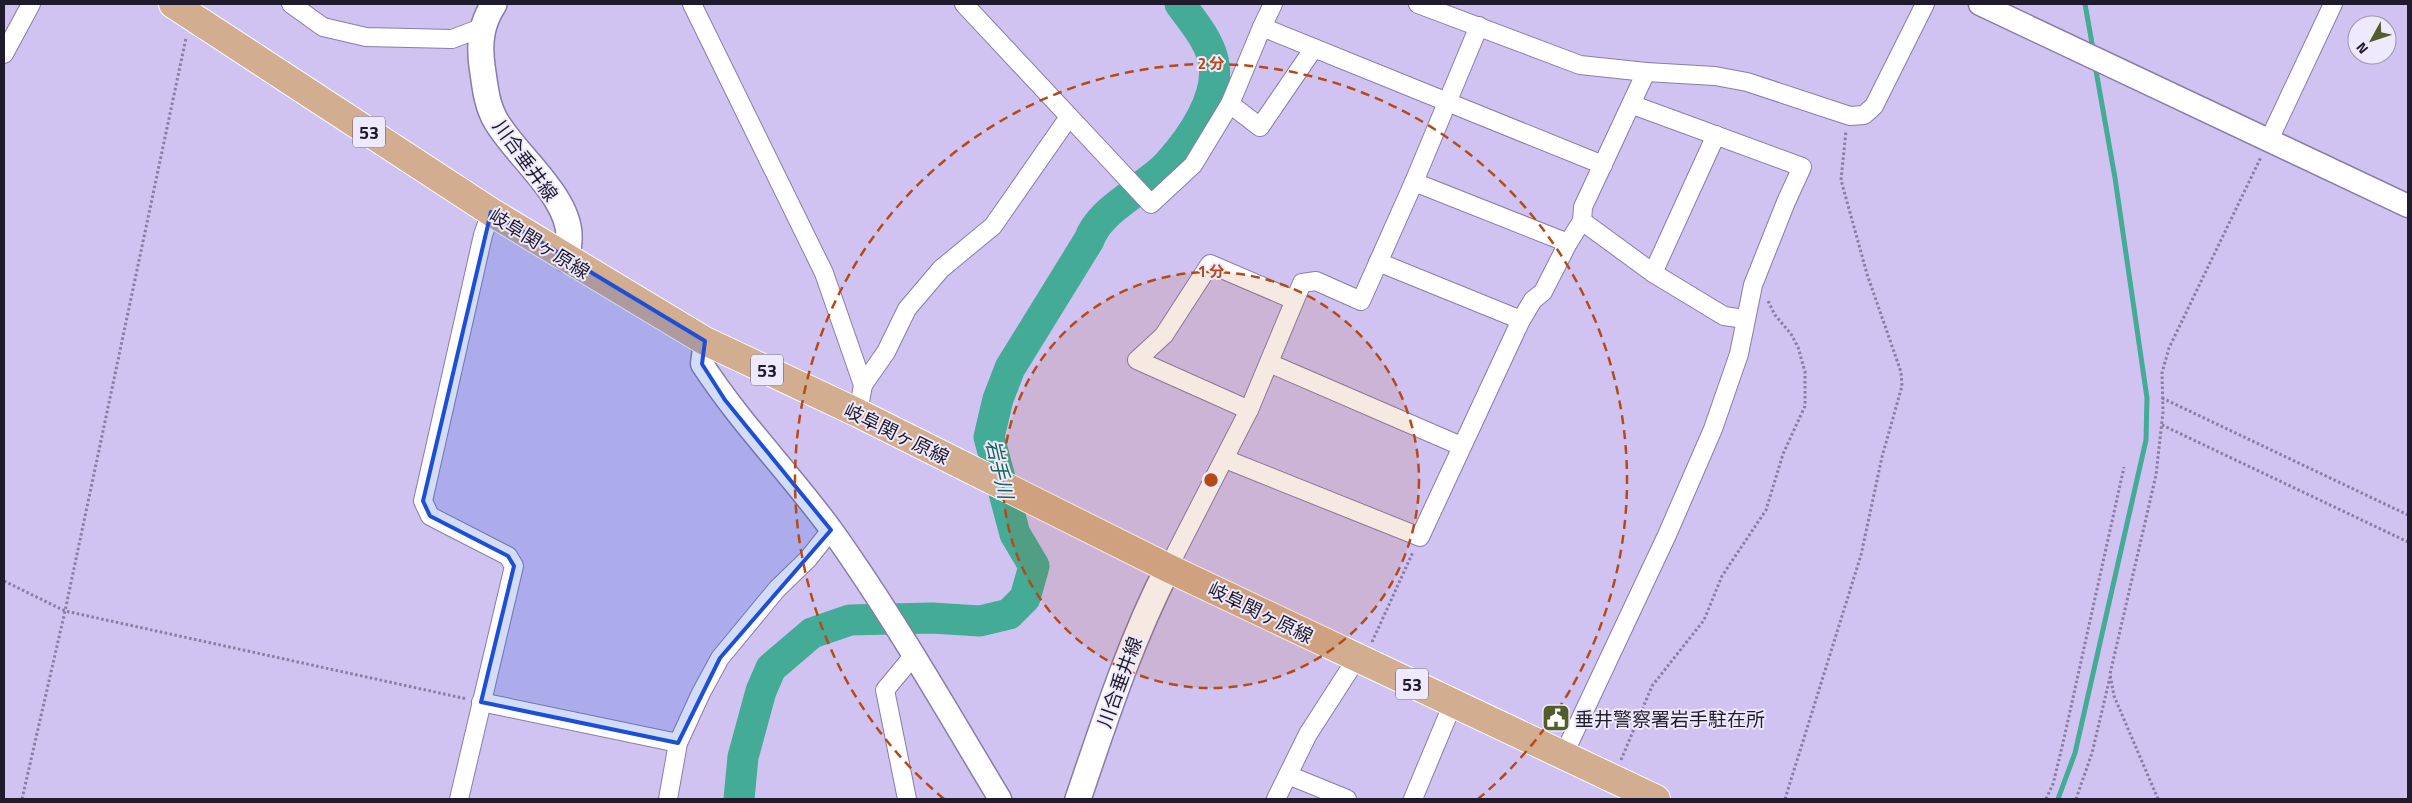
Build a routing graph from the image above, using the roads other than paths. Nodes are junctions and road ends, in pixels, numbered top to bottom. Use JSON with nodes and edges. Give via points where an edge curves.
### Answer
{"nodes":[{"id":1,"x":31,"y":4,"type":"edge"},
{"id":2,"x":291,"y":4,"type":"edge"},
{"id":3,"x":494,"y":4,"type":"edge"},
{"id":4,"x":692,"y":4,"type":"edge"},
{"id":5,"x":964,"y":4,"type":"edge"},
{"id":6,"x":1273,"y":4,"type":"edge"},
{"id":7,"x":1418,"y":4,"type":"edge"},
{"id":8,"x":1925,"y":4,"type":"edge"},
{"id":9,"x":1980,"y":4,"type":"edge"},
{"id":10,"x":2333,"y":4,"type":"edge"},
{"id":11,"x":182,"y":9,"type":"edge"},
{"id":12,"x":1479,"y":26,"type":"junction"},
{"id":13,"x":1262,"y":27,"type":"junction"},
{"id":14,"x":481,"y":28,"type":"junction"},
{"id":15,"x":1314,"y":48,"type":"junction"},
{"id":16,"x":4,"y":54,"type":"edge"},
{"id":17,"x":1646,"y":72,"type":"junction"},
{"id":18,"x":1448,"y":100,"type":"junction"},
{"id":19,"x":1230,"y":104,"type":"junction"},
{"id":20,"x":1632,"y":105,"type":"junction"},
{"id":21,"x":1069,"y":116,"type":"junction"},
{"id":22,"x":1716,"y":135,"type":"junction"},
{"id":23,"x":2269,"y":140,"type":"junction"},
{"id":24,"x":1603,"y":165,"type":"junction"},
{"id":25,"x":1414,"y":182,"type":"junction"},
{"id":26,"x":2408,"y":206,"type":"edge"},
{"id":27,"x":490,"y":212,"type":"junction"},
{"id":28,"x":1582,"y":221,"type":"junction"},
{"id":29,"x":1568,"y":243,"type":"junction"},
{"id":30,"x":566,"y":259,"type":"junction"},
{"id":31,"x":1378,"y":262,"type":"junction"},
{"id":32,"x":1653,"y":273,"type":"junction"},
{"id":33,"x":1294,"y":300,"type":"junction"},
{"id":34,"x":1745,"y":319,"type":"junction"},
{"id":35,"x":1521,"y":320,"type":"junction"},
{"id":36,"x":705,"y":341,"type":"junction"},
{"id":37,"x":1269,"y":363,"type":"junction"},
{"id":38,"x":863,"y":385,"type":"junction"},
{"id":39,"x":1249,"y":410,"type":"junction"},
{"id":40,"x":858,"y":413,"type":"junction"},
{"id":41,"x":1461,"y":446,"type":"junction"},
{"id":42,"x":1225,"y":459,"type":"junction"},
{"id":43,"x":831,"y":530,"type":"junction"},
{"id":44,"x":1168,"y":568,"type":"junction"},
{"id":45,"x":912,"y":650,"type":"junction"},
{"id":46,"x":1360,"y":659,"type":"junction"},
{"id":47,"x":481,"y":702,"type":"junction"},
{"id":48,"x":1453,"y":703,"type":"junction"},
{"id":49,"x":678,"y":743,"type":"junction"},
{"id":50,"x":1564,"y":754,"type":"junction"},
{"id":51,"x":1288,"y":775,"type":"junction"},
{"id":52,"x":459,"y":799,"type":"edge"},
{"id":53,"x":668,"y":799,"type":"edge"},
{"id":54,"x":907,"y":799,"type":"edge"},
{"id":55,"x":1000,"y":799,"type":"edge"},
{"id":56,"x":1078,"y":799,"type":"edge"},
{"id":57,"x":1276,"y":799,"type":"edge"},
{"id":58,"x":1347,"y":799,"type":"edge"},
{"id":59,"x":1413,"y":799,"type":"edge"},
{"id":60,"x":1656,"y":799,"type":"edge"}],
"edges":[{"from":1,"to":16,"type":"street"},
{"from":2,"to":14,"type":"street","via":[[323,26],[366,37],[452,39]]},
{"from":3,"to":14,"type":"main road"},
{"from":4,"to":38,"type":"street","via":[[824,272]]},
{"from":5,"to":21,"type":"street"},
{"from":6,"to":13,"type":"street"},
{"from":7,"to":12,"type":"street"},
{"from":8,"to":17,"type":"street","via":[[1874,106],[1864,115],[1850,116],[1747,82],[1714,76]]},
{"from":9,"to":23,"type":"street"},
{"from":10,"to":23,"type":"street"},
{"from":11,"to":27,"type":"main road","name":"岐阜関ヶ原線","number":"53"},
{"from":12,"to":17,"type":"street","via":[[1580,65]]},
{"from":12,"to":18,"type":"street"},
{"from":13,"to":15,"type":"street"},
{"from":13,"to":19,"type":"street"},
{"from":14,"to":30,"type":"main road","name":"川合垂井線","via":[[486,98],[496,121],[566,217],[570,239]]},
{"from":15,"to":18,"type":"street"},
{"from":15,"to":19,"type":"street","via":[[1260,127]]},
{"from":17,"to":20,"type":"street"},
{"from":18,"to":24,"type":"street"},
{"from":18,"to":25,"type":"street"},
{"from":19,"to":21,"type":"street","via":[[1193,165],[1151,204]]},
{"from":20,"to":22,"type":"street"},
{"from":20,"to":24,"type":"street"},
{"from":21,"to":38,"type":"street","via":[[993,226],[941,269],[907,309],[886,352]]},
{"from":22,"to":32,"type":"street"},
{"from":22,"to":34,"type":"street","via":[[1802,167],[1753,285]]},
{"from":23,"to":26,"type":"street"},
{"from":24,"to":28,"type":"street","via":[[1583,207]]},
{"from":25,"to":29,"type":"street"},
{"from":25,"to":31,"type":"street"},
{"from":27,"to":30,"type":"main road","name":"岐阜関ヶ原線","number":"53"},
{"from":27,"to":47,"type":"street","via":[[423,501],[430,516],[508,556],[514,566]]},
{"from":28,"to":29,"type":"street"},
{"from":28,"to":32,"type":"street"},
{"from":29,"to":35,"type":"street","via":[[1543,292],[1533,300]]},
{"from":30,"to":36,"type":"main road","name":"岐阜関ヶ原線","number":"53"},
{"from":31,"to":33,"type":"street","via":[[1361,301],[1316,281],[1302,283]]},
{"from":31,"to":35,"type":"street"},
{"from":32,"to":34,"type":"street","via":[[1724,316]]},
{"from":33,"to":37,"type":"street"},
{"from":33,"to":39,"type":"street","via":[[1210,264],[1164,335],[1137,360]]},
{"from":34,"to":50,"type":"street","via":[[1739,354],[1713,429]]},
{"from":35,"to":41,"type":"street"},
{"from":36,"to":40,"type":"main road","name":"岐阜関ヶ原線","number":"53"},
{"from":36,"to":43,"type":"street","via":[[702,364],[725,400]]},
{"from":37,"to":39,"type":"street"},
{"from":37,"to":41,"type":"street"},
{"from":38,"to":40,"type":"street"},
{"from":39,"to":42,"type":"street"},
{"from":40,"to":44,"type":"main road","name":"岐阜関ヶ原線","number":"53"},
{"from":41,"to":42,"type":"street","via":[[1420,537]]},
{"from":42,"to":44,"type":"street"},
{"from":43,"to":45,"type":"street"},
{"from":43,"to":49,"type":"street","via":[[720,658]]},
{"from":44,"to":46,"type":"main road","name":"岐阜関ヶ原線","number":"53"},
{"from":44,"to":56,"type":"main road","name":"川合垂井線","via":[[1120,673]]},
{"from":45,"to":54,"type":"street","via":[[885,690]]},
{"from":45,"to":55,"type":"street"},
{"from":46,"to":48,"type":"main road","name":"岐阜関ヶ原線","number":"53"},
{"from":46,"to":51,"type":"street","via":[[1308,734]]},
{"from":47,"to":49,"type":"street"},
{"from":47,"to":52,"type":"street"},
{"from":48,"to":50,"type":"main road","name":"岐阜関ヶ原線","number":"53"},
{"from":48,"to":59,"type":"street"},
{"from":49,"to":53,"type":"street"},
{"from":50,"to":60,"type":"main road","name":"岐阜関ヶ原線","number":"53"},
{"from":51,"to":57,"type":"street"},
{"from":51,"to":58,"type":"street"}]}
